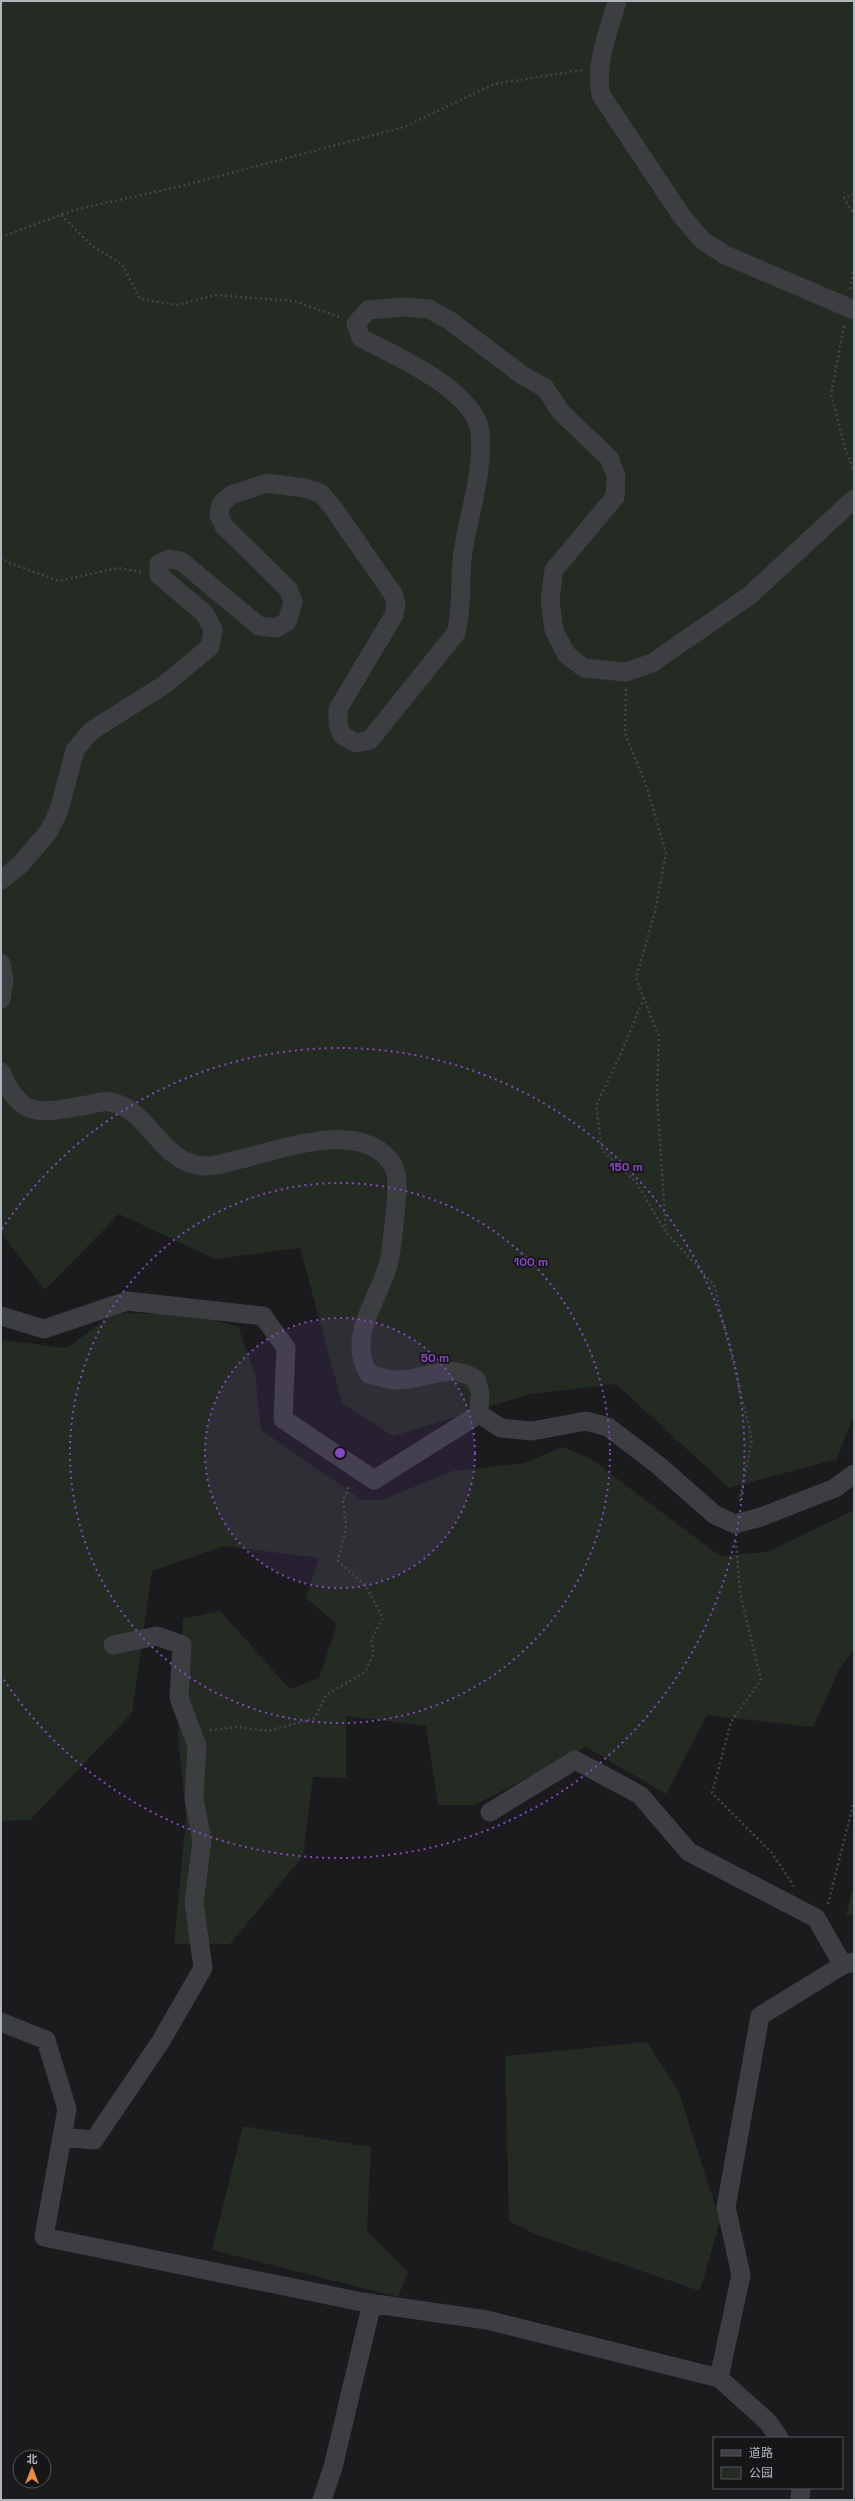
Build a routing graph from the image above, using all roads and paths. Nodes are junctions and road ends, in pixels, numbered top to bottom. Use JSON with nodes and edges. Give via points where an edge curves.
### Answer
{"nodes":[{"id":1,"x":617,"y":1,"type":"edge"},
{"id":2,"x":600,"y":67,"type":"junction"},
{"id":3,"x":854,"y":194,"type":"edge"},
{"id":4,"x":854,"y":214,"type":"edge"},
{"id":5,"x":61,"y":216,"type":"junction"},
{"id":6,"x":1,"y":237,"type":"edge"},
{"id":7,"x":854,"y":266,"type":"edge"},
{"id":8,"x":851,"y":309,"type":"edge"},
{"id":9,"x":356,"y":324,"type":"junction"},
{"id":10,"x":854,"y":471,"type":"edge"},
{"id":11,"x":854,"y":499,"type":"edge"},
{"id":12,"x":1,"y":557,"type":"edge"},
{"id":13,"x":159,"y":575,"type":"junction"},
{"id":14,"x":626,"y":672,"type":"junction"},
{"id":15,"x":1,"y":880,"type":"edge"},
{"id":16,"x":1,"y":963,"type":"edge"},
{"id":17,"x":644,"y":997,"type":"junction"},
{"id":18,"x":1,"y":999,"type":"edge"},
{"id":19,"x":1,"y":1072,"type":"edge"},
{"id":20,"x":666,"y":1232,"type":"junction"},
{"id":21,"x":1,"y":1316,"type":"edge"},
{"id":22,"x":478,"y":1414,"type":"junction"},
{"id":23,"x":357,"y":1468,"type":"junction"},
{"id":24,"x":854,"y":1474,"type":"edge"},
{"id":25,"x":736,"y":1524,"type":"junction"},
{"id":26,"x":113,"y":1644,"type":"dead end"},
{"id":27,"x":192,"y":1733,"type":"junction"},
{"id":28,"x":854,"y":1801,"type":"edge"},
{"id":29,"x":490,"y":1812,"type":"dead end"},
{"id":30,"x":798,"y":1892,"type":"dead end"},
{"id":31,"x":816,"y":1918,"type":"junction"},
{"id":32,"x":849,"y":1963,"type":"edge"},
{"id":33,"x":1,"y":2022,"type":"edge"},
{"id":34,"x":62,"y":2137,"type":"junction"},
{"id":35,"x":372,"y":2303,"type":"junction"},
{"id":36,"x":719,"y":2378,"type":"junction"},
{"id":37,"x":778,"y":2437,"type":"edge"},
{"id":38,"x":801,"y":2489,"type":"edge"},
{"id":39,"x":322,"y":2500,"type":"edge"},
{"id":40,"x":800,"y":2500,"type":"edge"}],
"edges":[{"from":1,"to":2,"type":"street"},
{"from":2,"to":5,"type":"path","via":[[494,84],[404,127],[182,186],[74,210]]},
{"from":2,"to":8,"type":"street","via":[[598,82],[601,95],[681,216],[702,240],[725,255]]},
{"from":3,"to":4,"type":"path","via":[[844,198]]},
{"from":5,"to":6,"type":"path"},
{"from":5,"to":9,"type":"path","via":[[92,246],[122,264],[140,299],[177,305],[216,295],[294,301]]},
{"from":7,"to":8,"type":"path"},
{"from":8,"to":10,"type":"path","via":[[831,394]]},
{"from":9,"to":13,"type":"street","via":[[361,338],[432,375],[475,414],[480,432],[478,467],[462,552],[462,613],[456,633],[370,740],[356,743],[342,735],[338,724],[338,709],[394,615],[396,603],[336,511],[320,493],[305,488],[267,484],[231,495],[221,504],[219,515],[224,526],[288,589],[293,602],[287,622],[276,628],[259,626],[181,561],[169,559],[159,564]]},
{"from":9,"to":14,"type":"street","via":[[368,310],[405,306],[429,309],[449,320],[522,375],[545,388],[562,412],[609,458],[616,474],[615,497],[554,570],[550,600],[554,630],[566,654],[584,668]]},
{"from":11,"to":14,"type":"street","via":[[749,596],[652,663]]},
{"from":12,"to":13,"type":"path","via":[[7,562],[59,581],[118,568]]},
{"from":13,"to":15,"type":"street","via":[[205,614],[213,630],[210,647],[164,685],[91,730],[75,750],[59,810],[49,831],[20,865]]},
{"from":14,"to":17,"type":"path","via":[[625,733],[646,788],[666,853],[655,912],[636,978]]},
{"from":16,"to":18,"type":"street","via":[[4,980]]},
{"from":17,"to":20,"type":"path","via":[[659,1037],[657,1096]]},
{"from":17,"to":20,"type":"path","via":[[596,1106],[602,1150],[636,1182]]},
{"from":19,"to":22,"type":"street","via":[[9,1092],[24,1107],[44,1112],[109,1101],[128,1108],[171,1153],[197,1165],[224,1164],[330,1139],[358,1141],[378,1149],[394,1166],[398,1187],[389,1262],[364,1323],[362,1362],[369,1374],[398,1381],[447,1370],[464,1371],[476,1379],[480,1393]]},
{"from":20,"to":25,"type":"path","via":[[714,1285],[752,1439]]},
{"from":21,"to":23,"type":"street","via":[[44,1330],[127,1301],[263,1316],[286,1348],[283,1419]]},
{"from":22,"to":23,"type":"street","via":[[374,1480]]},
{"from":22,"to":25,"type":"street","via":[[501,1428],[532,1431],[586,1421],[608,1427],[658,1465],[715,1515]]},
{"from":23,"to":27,"type":"path","via":[[343,1501],[346,1527],[338,1561],[365,1585],[383,1618],[371,1640],[374,1653],[365,1672],[326,1695],[315,1718],[268,1731],[236,1727]]},
{"from":24,"to":25,"type":"street","via":[[834,1488],[761,1517]]},
{"from":25,"to":30,"type":"path","via":[[740,1593],[761,1680],[731,1722],[712,1793],[771,1852]]},
{"from":26,"to":27,"type":"street","via":[[157,1636],[182,1644],[179,1698]]},
{"from":27,"to":34,"type":"street","via":[[197,1746],[194,1798],[202,1841],[194,1902],[203,1968],[161,2041],[94,2140]]},
{"from":28,"to":31,"type":"path","via":[[830,1902]]},
{"from":29,"to":31,"type":"street","via":[[575,1760],[640,1795],[689,1852]]},
{"from":31,"to":32,"type":"street"},
{"from":32,"to":36,"type":"street","via":[[760,2016],[726,2207],[741,2276]]},
{"from":33,"to":34,"type":"street","via":[[46,2040],[67,2109]]},
{"from":34,"to":35,"type":"street","via":[[44,2238]]},
{"from":35,"to":36,"type":"street","via":[[487,2320]]},
{"from":35,"to":39,"type":"street","via":[[333,2467]]},
{"from":36,"to":37,"type":"street","via":[[768,2422]]},
{"from":38,"to":40,"type":"street"}]}
